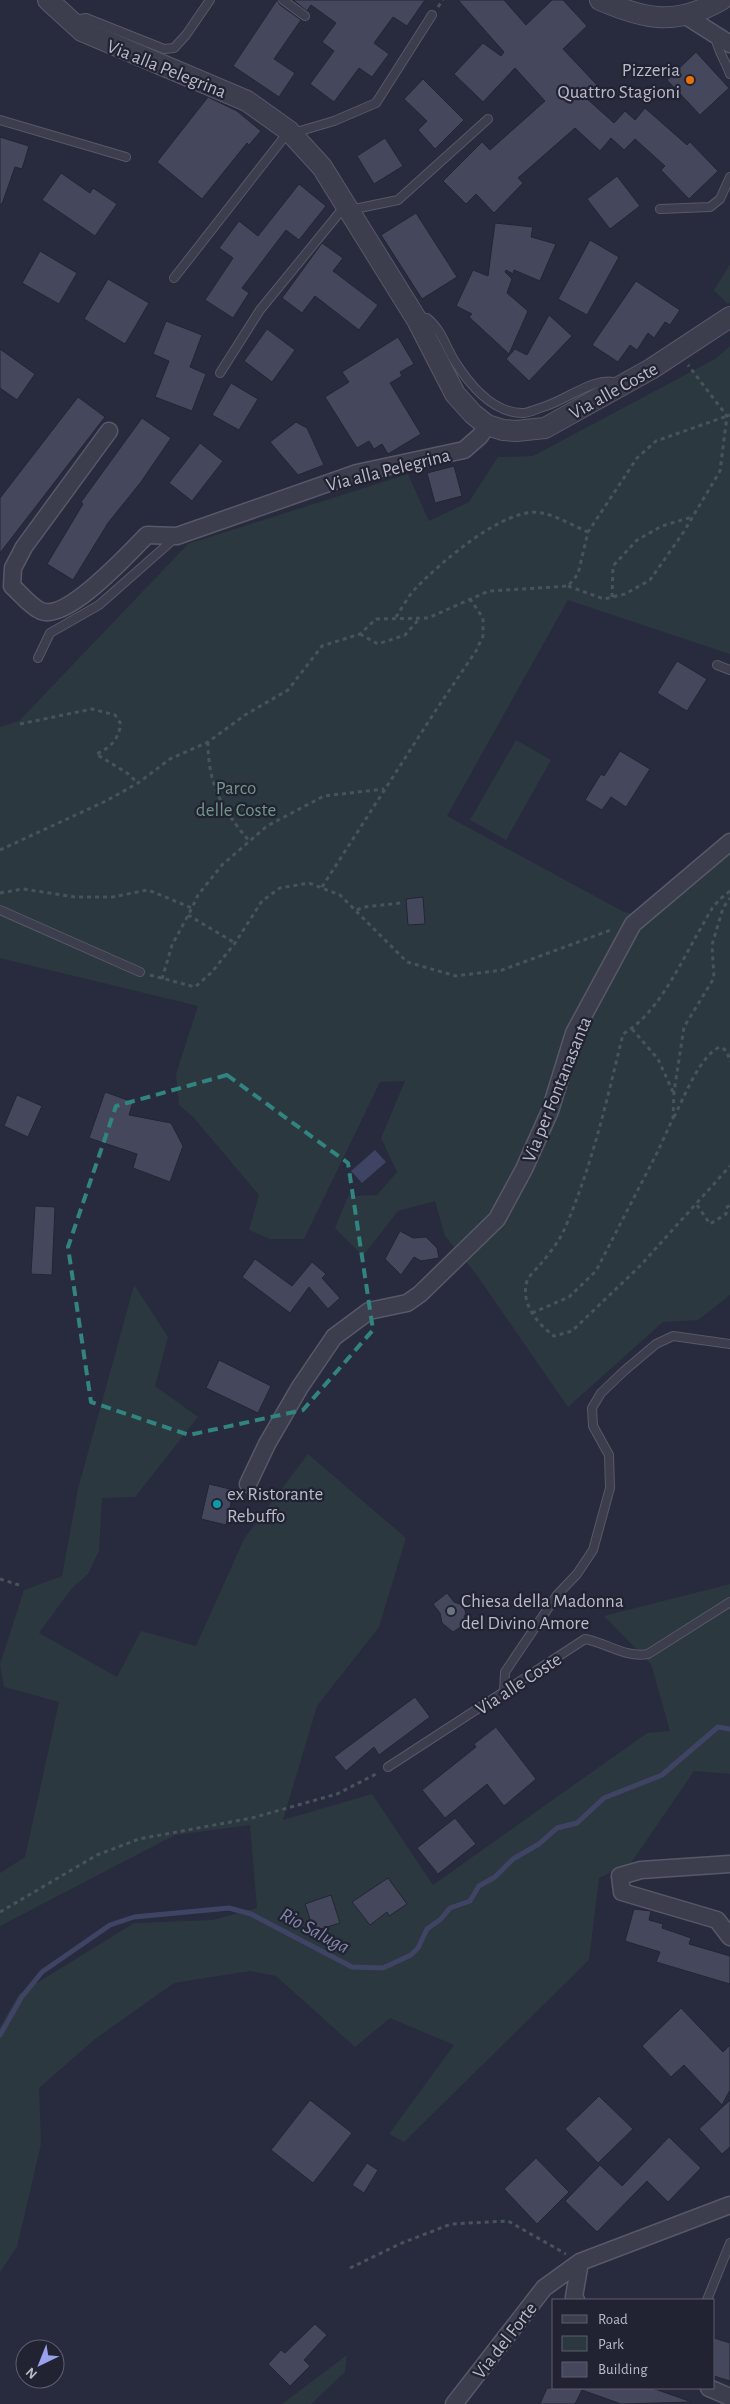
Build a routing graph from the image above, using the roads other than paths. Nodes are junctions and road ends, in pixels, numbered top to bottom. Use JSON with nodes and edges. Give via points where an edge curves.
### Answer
{"nodes":[{"id":1,"x":48,"y":0,"type":"edge"},
{"id":2,"x":210,"y":0,"type":"edge"},
{"id":3,"x":284,"y":0,"type":"edge"},
{"id":4,"x":600,"y":0,"type":"edge"},
{"id":5,"x":721,"y":0,"type":"edge"},
{"id":6,"x":432,"y":15,"type":"dead end"},
{"id":7,"x":305,"y":16,"type":"dead end"},
{"id":8,"x":686,"y":16,"type":"junction"},
{"id":9,"x":70,"y":21,"type":"junction"},
{"id":10,"x":715,"y":34,"type":"junction"},
{"id":11,"x":730,"y":44,"type":"edge"},
{"id":12,"x":730,"y":74,"type":"edge"},
{"id":13,"x":488,"y":119,"type":"dead end"},
{"id":14,"x":0,"y":120,"type":"edge"},
{"id":15,"x":289,"y":131,"type":"junction"},
{"id":16,"x":126,"y":158,"type":"dead end"},
{"id":17,"x":730,"y":177,"type":"edge"},
{"id":18,"x":348,"y":209,"type":"junction"},
{"id":19,"x":660,"y":209,"type":"dead end"},
{"id":20,"x":174,"y":278,"type":"dead end"},
{"id":21,"x":730,"y":317,"type":"edge"},
{"id":22,"x":417,"y":320,"type":"junction"},
{"id":23,"x":220,"y":373,"type":"dead end"},
{"id":24,"x":623,"y":385,"type":"junction"},
{"id":25,"x":487,"y":425,"type":"junction"},
{"id":26,"x":109,"y":431,"type":"dead end"},
{"id":27,"x":177,"y":536,"type":"junction"},
{"id":28,"x":38,"y":658,"type":"dead end"},
{"id":29,"x":717,"y":665,"type":"dead end"},
{"id":30,"x":730,"y":670,"type":"edge"},
{"id":31,"x":730,"y":842,"type":"edge"},
{"id":32,"x":0,"y":910,"type":"edge"},
{"id":33,"x":140,"y":972,"type":"road end"},
{"id":34,"x":730,"y":1344,"type":"edge"},
{"id":35,"x":248,"y":1484,"type":"dead end"},
{"id":36,"x":730,"y":1602,"type":"edge"},
{"id":37,"x":504,"y":1692,"type":"junction"},
{"id":38,"x":388,"y":1767,"type":"road end"},
{"id":39,"x":730,"y":1864,"type":"edge"},
{"id":40,"x":730,"y":1937,"type":"edge"},
{"id":41,"x":730,"y":2205,"type":"edge"},
{"id":42,"x":730,"y":2243,"type":"edge"},
{"id":43,"x":580,"y":2262,"type":"junction"},
{"id":44,"x":575,"y":2299,"type":"edge"},
{"id":45,"x":707,"y":2299,"type":"edge"},
{"id":46,"x":710,"y":2389,"type":"edge"},
{"id":47,"x":730,"y":2397,"type":"edge"},
{"id":48,"x":454,"y":2404,"type":"edge"}],
"edges":[{"from":1,"to":9,"type":"street","name":"Via alla Pelegrina"},
{"from":2,"to":9,"type":"lane","via":[[174,48],[164,49],[86,18]]},
{"from":3,"to":7,"type":"lane"},
{"from":4,"to":8,"type":"street","via":[[644,16]]},
{"from":5,"to":8,"type":"street"},
{"from":6,"to":15,"type":"lane","via":[[376,104],[334,121]]},
{"from":8,"to":10,"type":"street"},
{"from":9,"to":15,"type":"street","name":"Via alla Pelegrina","via":[[112,46],[247,101]]},
{"from":10,"to":11,"type":"street"},
{"from":10,"to":12,"type":"lane","via":[[716,48],[725,59]]},
{"from":13,"to":18,"type":"lane","via":[[398,200]]},
{"from":14,"to":16,"type":"lane"},
{"from":15,"to":18,"type":"street","name":"Via alla Pelegrina","via":[[322,167]]},
{"from":15,"to":20,"type":"lane"},
{"from":17,"to":19,"type":"lane","via":[[720,199],[710,207]]},
{"from":18,"to":22,"type":"street","name":"Via alla Pelegrina"},
{"from":18,"to":23,"type":"lane","via":[[340,212],[260,310]]},
{"from":21,"to":24,"type":"street","name":"Via alle Coste","via":[[696,342]]},
{"from":22,"to":24,"type":"lane","via":[[427,318],[435,324],[453,359],[471,384],[492,403],[509,412],[526,413],[554,404],[592,384],[611,381]]},
{"from":22,"to":25,"type":"street","name":"Via alla Pelegrina","via":[[455,394]]},
{"from":24,"to":25,"type":"street","name":"Via alle Coste","via":[[545,428],[516,431]]},
{"from":25,"to":27,"type":"street","name":"Via alla Pelegrina","via":[[464,450],[356,473]]},
{"from":26,"to":27,"type":"street","name":"Via alla Pelegrina","via":[[24,547],[13,568],[12,586],[41,611],[57,612],[84,594],[147,535]]},
{"from":27,"to":28,"type":"lane","name":"Via alla Pelegrina","via":[[99,605],[50,633]]},
{"from":29,"to":30,"type":"lane"},
{"from":31,"to":35,"type":"street","name":"Via per Fontanasanta","via":[[633,924],[574,1033],[550,1111],[497,1219],[407,1304],[369,1311],[334,1337],[266,1444]]},
{"from":32,"to":33,"type":"lane"},
{"from":34,"to":37,"type":"lane","via":[[673,1336],[656,1344],[601,1393],[592,1408],[593,1426],[609,1455],[610,1488],[593,1550],[505,1672]]},
{"from":36,"to":37,"type":"lane","name":"Via alle Coste","via":[[648,1654],[634,1656],[585,1639]]},
{"from":37,"to":38,"type":"lane","name":"Via alle Coste"},
{"from":39,"to":40,"type":"street","via":[[641,1870],[620,1876],[622,1892],[717,1920]]},
{"from":41,"to":43,"type":"street","name":"Via del Forte"},
{"from":42,"to":45,"type":"lane"},
{"from":43,"to":44,"type":"street"},
{"from":43,"to":48,"type":"street","name":"Via del Forte","via":[[544,2288]]},
{"from":46,"to":47,"type":"street"}]}
